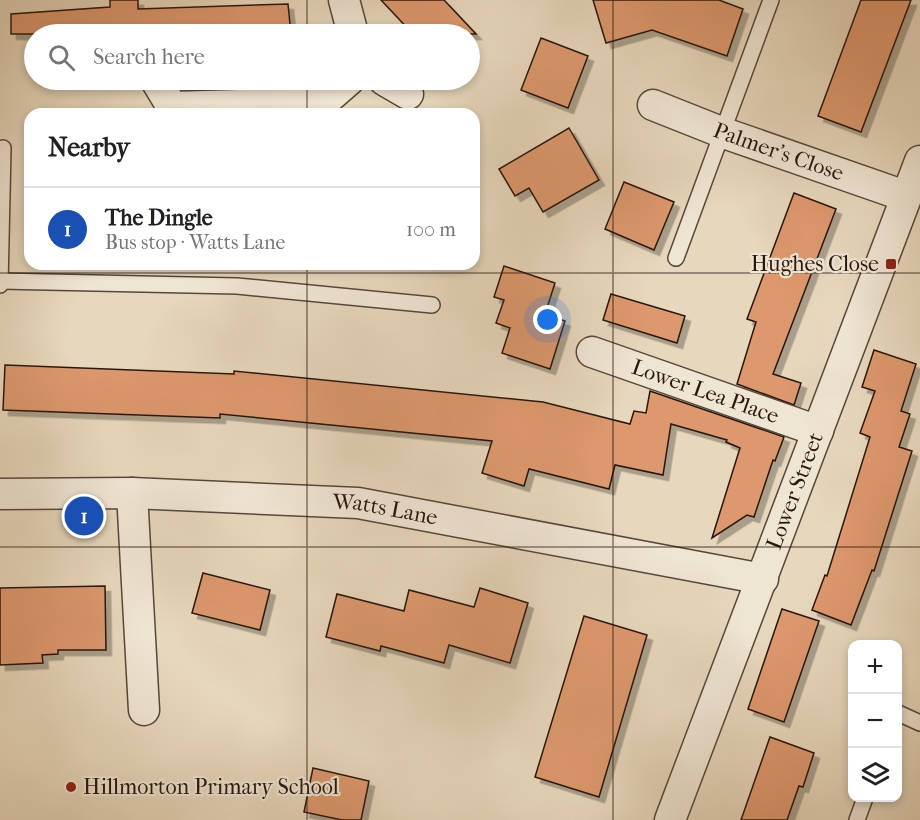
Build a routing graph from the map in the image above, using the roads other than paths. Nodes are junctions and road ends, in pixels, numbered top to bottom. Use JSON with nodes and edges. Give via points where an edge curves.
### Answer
{"nodes":[{"id":1,"x":344,"y":0,"type":"edge"},
{"id":2,"x":771,"y":0,"type":"edge"},
{"id":3,"x":350,"y":24,"type":"edge"},
{"id":4,"x":338,"y":90,"type":"edge"},
{"id":5,"x":166,"y":101,"type":"edge"},
{"id":6,"x":653,"y":105,"type":"dead end"},
{"id":7,"x":721,"y":132,"type":"junction"},
{"id":8,"x":3,"y":148,"type":"dead end"},
{"id":9,"x":920,"y":161,"type":"edge"},
{"id":10,"x":905,"y":196,"type":"junction"},
{"id":11,"x":676,"y":258,"type":"dead end"},
{"id":12,"x":0,"y":283,"type":"edge"},
{"id":13,"x":432,"y":305,"type":"dead end"},
{"id":14,"x":592,"y":352,"type":"dead end"},
{"id":15,"x":818,"y":431,"type":"junction"},
{"id":16,"x":132,"y":493,"type":"junction"},
{"id":17,"x":0,"y":494,"type":"edge"},
{"id":18,"x":763,"y":579,"type":"junction"},
{"id":19,"x":144,"y":710,"type":"dead end"},
{"id":20,"x":902,"y":715,"type":"edge"},
{"id":21,"x":920,"y":723,"type":"edge"},
{"id":22,"x":864,"y":802,"type":"edge"},
{"id":23,"x":670,"y":820,"type":"edge"},
{"id":24,"x":857,"y":820,"type":"edge"}],
"edges":[{"from":1,"to":3,"type":"street"},
{"from":2,"to":7,"type":"lane"},
{"from":4,"to":5,"type":"street","via":[[326,100],[306,103]]},
{"from":6,"to":7,"type":"street","name":"Palmer's Close"},
{"from":7,"to":10,"type":"street","name":"Palmer's Close"},
{"from":7,"to":11,"type":"lane"},
{"from":8,"to":12,"type":"lane"},
{"from":9,"to":10,"type":"street","name":"Lower Street"},
{"from":10,"to":15,"type":"street","name":"Lower Street"},
{"from":12,"to":13,"type":"lane","via":[[237,286]]},
{"from":14,"to":15,"type":"street","name":"Lower Lea Place"},
{"from":15,"to":18,"type":"street","name":"Lower Street"},
{"from":16,"to":17,"type":"street","name":"Watts Lane"},
{"from":16,"to":18,"type":"street","name":"Watts Lane","via":[[358,503]]},
{"from":16,"to":19,"type":"street"},
{"from":18,"to":23,"type":"street","name":"Lower Street"},
{"from":20,"to":21,"type":"lane"},
{"from":22,"to":24,"type":"lane"}]}
